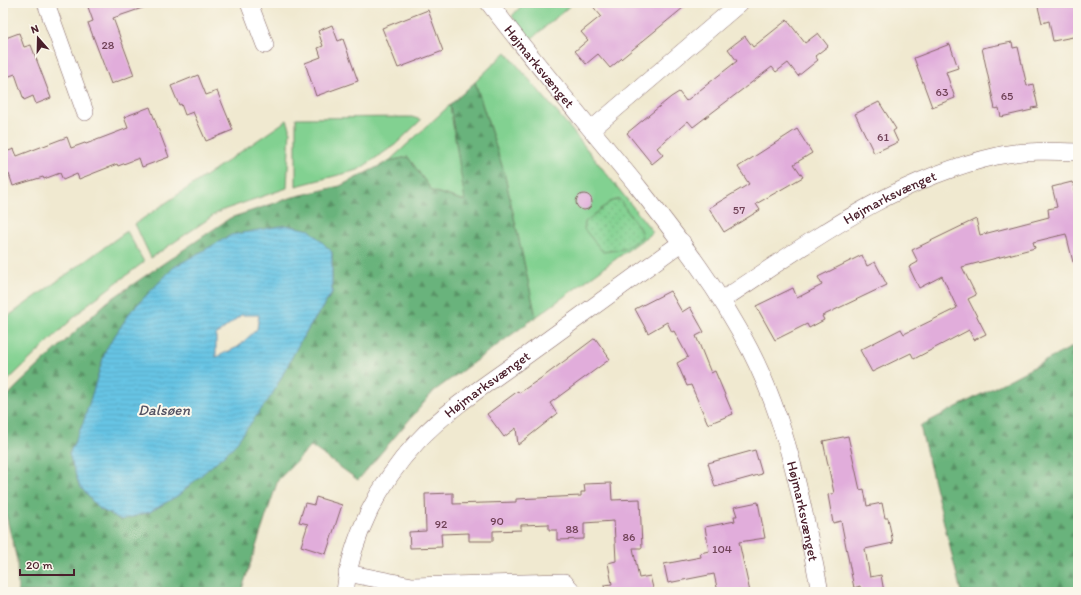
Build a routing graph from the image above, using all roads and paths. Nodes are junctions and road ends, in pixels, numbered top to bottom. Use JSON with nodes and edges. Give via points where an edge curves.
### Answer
{"nodes":[{"id":1,"x":46,"y":3,"type":"edge"},
{"id":2,"x":249,"y":3,"type":"edge"},
{"id":3,"x":488,"y":3,"type":"edge"},
{"id":4,"x":740,"y":3,"type":"edge"},
{"id":5,"x":265,"y":46,"type":"dead end"},
{"id":6,"x":85,"y":112,"type":"dead end"},
{"id":7,"x":592,"y":129,"type":"junction"},
{"id":8,"x":1078,"y":152,"type":"edge"},
{"id":9,"x":682,"y":242,"type":"junction"},
{"id":10,"x":722,"y":300,"type":"junction"},
{"id":11,"x":347,"y":573,"type":"junction"},
{"id":12,"x":345,"y":592,"type":"edge"},
{"id":13,"x":573,"y":592,"type":"edge"},
{"id":14,"x":820,"y":592,"type":"edge"}],
"edges":[{"from":1,"to":6,"type":"street"},
{"from":2,"to":5,"type":"street"},
{"from":3,"to":7,"type":"street","name":"Højmarksvænget"},
{"from":4,"to":7,"type":"street"},
{"from":7,"to":9,"type":"street","name":"Højmarksvænget"},
{"from":8,"to":10,"type":"street","name":"Højmarksvænget","via":[[1054,151],[998,156],[956,167],[908,185],[861,209]]},
{"from":9,"to":10,"type":"street","name":"Højmarksvænget"},
{"from":9,"to":11,"type":"street","name":"Højmarksvænget","via":[[459,405],[417,442],[383,487],[361,528]]},
{"from":10,"to":14,"type":"street","name":"Højmarksvænget","via":[[751,351],[773,404],[799,484]]},
{"from":11,"to":12,"type":"street","name":"Højmarksvænget"},
{"from":11,"to":13,"type":"street","via":[[412,586],[564,582]]}]}
